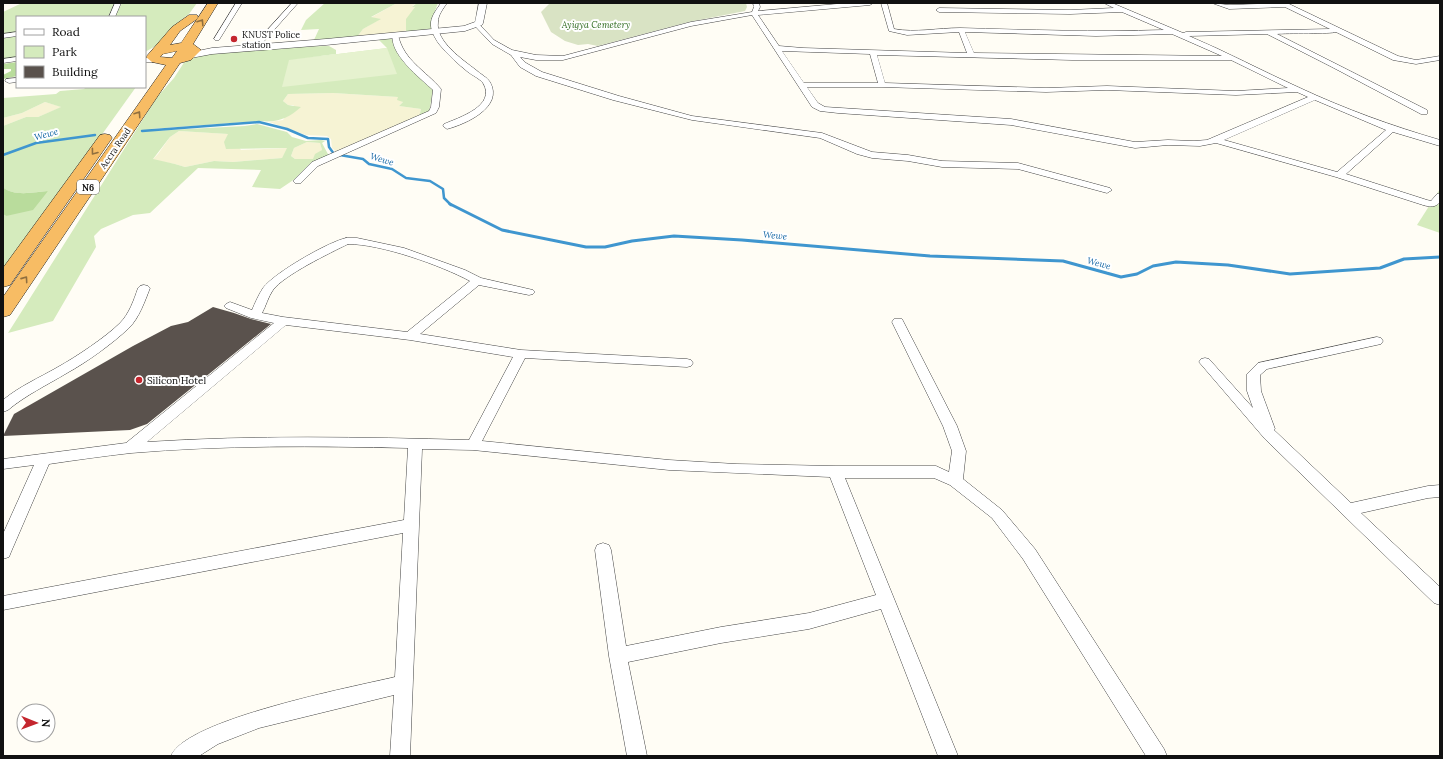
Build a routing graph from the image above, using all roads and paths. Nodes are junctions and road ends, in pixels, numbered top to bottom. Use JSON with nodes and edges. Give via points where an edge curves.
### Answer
{"nodes":[{"id":1,"x":118,"y":3,"type":"edge"},
{"id":2,"x":202,"y":3,"type":"edge"},
{"id":3,"x":213,"y":3,"type":"edge"},
{"id":4,"x":239,"y":3,"type":"edge"},
{"id":5,"x":295,"y":3,"type":"edge"},
{"id":6,"x":444,"y":3,"type":"edge"},
{"id":7,"x":483,"y":3,"type":"edge"},
{"id":8,"x":756,"y":3,"type":"edge"},
{"id":9,"x":870,"y":3,"type":"edge"},
{"id":10,"x":884,"y":3,"type":"edge"},
{"id":11,"x":935,"y":3,"type":"edge"},
{"id":12,"x":1107,"y":3,"type":"edge"},
{"id":13,"x":1215,"y":3,"type":"edge"},
{"id":14,"x":1284,"y":4,"type":"edge"},
{"id":15,"x":939,"y":10,"type":"junction"},
{"id":16,"x":1122,"y":10,"type":"junction"},
{"id":17,"x":754,"y":13,"type":"junction"},
{"id":18,"x":112,"y":16,"type":"edge"},
{"id":19,"x":193,"y":17,"type":"junction"},
{"id":20,"x":942,"y":17,"type":"dead end"},
{"id":21,"x":477,"y":25,"type":"junction"},
{"id":22,"x":961,"y":30,"type":"junction"},
{"id":23,"x":436,"y":31,"type":"junction"},
{"id":24,"x":1338,"y":31,"type":"junction"},
{"id":25,"x":1268,"y":32,"type":"junction"},
{"id":26,"x":1175,"y":33,"type":"junction"},
{"id":27,"x":16,"y":34,"type":"edge"},
{"id":28,"x":395,"y":35,"type":"junction"},
{"id":29,"x":3,"y":36,"type":"edge"},
{"id":30,"x":217,"y":39,"type":"dead end"},
{"id":31,"x":908,"y":43,"type":"junction"},
{"id":32,"x":256,"y":47,"type":"junction"},
{"id":33,"x":172,"y":48,"type":"junction"},
{"id":34,"x":777,"y":48,"type":"junction"},
{"id":35,"x":874,"y":53,"type":"junction"},
{"id":36,"x":514,"y":54,"type":"junction"},
{"id":37,"x":972,"y":56,"type":"junction"},
{"id":38,"x":1234,"y":58,"type":"junction"},
{"id":39,"x":1440,"y":58,"type":"edge"},
{"id":40,"x":16,"y":59,"type":"edge"},
{"id":41,"x":3,"y":61,"type":"edge"},
{"id":42,"x":164,"y":63,"type":"edge"},
{"id":43,"x":801,"y":85,"type":"junction"},
{"id":44,"x":882,"y":85,"type":"junction"},
{"id":45,"x":146,"y":86,"type":"edge"},
{"id":46,"x":144,"y":88,"type":"edge"},
{"id":47,"x":1298,"y":90,"type":"junction"},
{"id":48,"x":1315,"y":97,"type":"junction"},
{"id":49,"x":1424,"y":112,"type":"dead end"},
{"id":50,"x":447,"y":126,"type":"dead end"},
{"id":51,"x":1392,"y":129,"type":"junction"},
{"id":52,"x":1216,"y":140,"type":"junction"},
{"id":53,"x":1440,"y":143,"type":"edge"},
{"id":54,"x":1339,"y":175,"type":"junction"},
{"id":55,"x":298,"y":181,"type":"dead end"},
{"id":56,"x":1107,"y":190,"type":"dead end"},
{"id":57,"x":1440,"y":196,"type":"edge"},
{"id":58,"x":3,"y":281,"type":"edge"},
{"id":59,"x":477,"y":281,"type":"junction"},
{"id":60,"x":144,"y":288,"type":"dead end"},
{"id":61,"x":529,"y":292,"type":"dead end"},
{"id":62,"x":230,"y":306,"type":"dead end"},
{"id":63,"x":3,"y":311,"type":"edge"},
{"id":64,"x":255,"y":315,"type":"junction"},
{"id":65,"x":284,"y":321,"type":"junction"},
{"id":66,"x":898,"y":322,"type":"dead end"},
{"id":67,"x":410,"y":336,"type":"junction"},
{"id":68,"x":1377,"y":341,"type":"dead end"},
{"id":69,"x":521,"y":354,"type":"junction"},
{"id":70,"x":1205,"y":362,"type":"dead end"},
{"id":71,"x":687,"y":363,"type":"dead end"},
{"id":72,"x":3,"y":407,"type":"edge"},
{"id":73,"x":1270,"y":435,"type":"junction"},
{"id":74,"x":415,"y":443,"type":"junction"},
{"id":75,"x":473,"y":445,"type":"junction"},
{"id":76,"x":130,"y":448,"type":"junction"},
{"id":77,"x":44,"y":458,"type":"junction"},
{"id":78,"x":3,"y":464,"type":"edge"},
{"id":79,"x":835,"y":472,"type":"junction"},
{"id":80,"x":955,"y":482,"type":"junction"},
{"id":81,"x":1440,"y":491,"type":"edge"},
{"id":82,"x":1347,"y":510,"type":"junction"},
{"id":83,"x":411,"y":525,"type":"junction"},
{"id":84,"x":603,"y":550,"type":"dead end"},
{"id":85,"x":3,"y":552,"type":"edge"},
{"id":86,"x":1440,"y":598,"type":"edge"},
{"id":87,"x":886,"y":600,"type":"junction"},
{"id":88,"x":3,"y":602,"type":"edge"},
{"id":89,"x":618,"y":656,"type":"junction"},
{"id":90,"x":403,"y":684,"type":"junction"},
{"id":91,"x":181,"y":756,"type":"edge"},
{"id":92,"x":400,"y":756,"type":"edge"},
{"id":93,"x":637,"y":756,"type":"edge"},
{"id":94,"x":948,"y":756,"type":"edge"},
{"id":95,"x":1157,"y":756,"type":"edge"}],
"edges":[{"from":1,"to":18,"type":"street"},
{"from":2,"to":19,"type":"highway","number":"N6"},
{"from":42,"to":3,"type":"highway","number":"N6","one_way":true},
{"from":4,"to":30,"type":"street"},
{"from":5,"to":32,"type":"street"},
{"from":6,"to":23,"type":"street","via":[[434,23]]},
{"from":7,"to":21,"type":"street"},
{"from":8,"to":17,"type":"street"},
{"from":9,"to":17,"type":"street"},
{"from":10,"to":31,"type":"street","via":[[890,30]]},
{"from":11,"to":15,"type":"street"},
{"from":12,"to":16,"type":"street"},
{"from":13,"to":14,"type":"street","via":[[1229,7]]},
{"from":14,"to":24,"type":"street"},
{"from":15,"to":16,"type":"street"},
{"from":15,"to":20,"type":"street"},
{"from":16,"to":26,"type":"street"},
{"from":17,"to":34,"type":"street"},
{"from":17,"to":36,"type":"street","via":[[691,24],[563,58]]},
{"from":19,"to":33,"type":"highway","number":"N6"},
{"from":19,"to":42,"type":"highway","via":[[176,29]]},
{"from":21,"to":23,"type":"street"},
{"from":21,"to":36,"type":"street","via":[[493,43]]},
{"from":22,"to":26,"type":"street","via":[[1096,34]]},
{"from":22,"to":31,"type":"street","via":[[947,27]]},
{"from":22,"to":37,"type":"street"},
{"from":23,"to":28,"type":"street"},
{"from":23,"to":50,"type":"street","via":[[444,48],[486,82],[490,89],[488,101],[479,112]]},
{"from":24,"to":25,"type":"street"},
{"from":24,"to":39,"type":"street","via":[[1396,58],[1416,62]]},
{"from":25,"to":26,"type":"street"},
{"from":25,"to":49,"type":"street"},
{"from":26,"to":38,"type":"street"},
{"from":27,"to":29,"type":"street"},
{"from":28,"to":32,"type":"street"},
{"from":28,"to":55,"type":"street","via":[[396,43],[410,65],[437,89],[432,113],[314,164]]},
{"from":31,"to":35,"type":"street"},
{"from":31,"to":37,"type":"street"},
{"from":32,"to":42,"type":"street","via":[[212,51]]},
{"from":33,"to":42,"type":"highway"},
{"from":33,"to":42,"type":"highway","number":"N6"},
{"from":34,"to":35,"type":"street"},
{"from":34,"to":43,"type":"street"},
{"from":35,"to":44,"type":"street"},
{"from":36,"to":56,"type":"street","via":[[523,65],[539,74],[692,118],[822,136],[872,155],[942,164],[1018,166]]},
{"from":37,"to":38,"type":"street","via":[[1162,60]]},
{"from":38,"to":47,"type":"street"},
{"from":40,"to":41,"type":"street"},
{"from":42,"to":45,"type":"highway","name":"Accra Road","number":"N6","one_way":true},
{"from":63,"to":42,"type":"highway","name":"Accra Road","number":"N6","one_way":true},
{"from":43,"to":44,"type":"street"},
{"from":43,"to":52,"type":"street","via":[[815,105],[838,111],[1012,122],[1147,146],[1161,143],[1193,145]]},
{"from":44,"to":47,"type":"street","via":[[1046,90],[1107,88],[1228,93]]},
{"from":46,"to":58,"type":"highway","name":"Accra Road","number":"N6","one_way":true,"via":[[85,164]]},
{"from":47,"to":48,"type":"street"},
{"from":48,"to":51,"type":"street"},
{"from":48,"to":52,"type":"street"},
{"from":51,"to":53,"type":"street"},
{"from":51,"to":54,"type":"street"},
{"from":52,"to":54,"type":"street"},
{"from":54,"to":57,"type":"street","via":[[1426,203],[1433,204]]},
{"from":59,"to":61,"type":"street"},
{"from":59,"to":64,"type":"street","via":[[461,272],[400,250],[346,241],[278,279],[268,289]]},
{"from":59,"to":67,"type":"street"},
{"from":60,"to":72,"type":"street","via":[[125,325],[63,370],[29,388]]},
{"from":62,"to":64,"type":"street"},
{"from":64,"to":65,"type":"street"},
{"from":65,"to":67,"type":"street"},
{"from":65,"to":76,"type":"street"},
{"from":66,"to":80,"type":"street","via":[[950,426],[959,451]]},
{"from":67,"to":69,"type":"street"},
{"from":68,"to":73,"type":"street","via":[[1263,366],[1253,374],[1254,391]]},
{"from":69,"to":71,"type":"street"},
{"from":69,"to":75,"type":"street"},
{"from":70,"to":73,"type":"street"},
{"from":73,"to":82,"type":"street"},
{"from":74,"to":75,"type":"street"},
{"from":74,"to":76,"type":"street","via":[[230,443]]},
{"from":74,"to":83,"type":"street"},
{"from":75,"to":79,"type":"street","via":[[668,466]]},
{"from":76,"to":77,"type":"street"},
{"from":77,"to":78,"type":"street"},
{"from":77,"to":85,"type":"street"},
{"from":79,"to":80,"type":"street","via":[[936,472]]},
{"from":79,"to":87,"type":"street"},
{"from":80,"to":95,"type":"street","via":[[997,514],[1029,554]]},
{"from":81,"to":82,"type":"street"},
{"from":82,"to":86,"type":"street"},
{"from":83,"to":88,"type":"street","via":[[189,569]]},
{"from":83,"to":90,"type":"street"},
{"from":84,"to":89,"type":"street"},
{"from":87,"to":89,"type":"street","via":[[771,629],[721,635]]},
{"from":87,"to":94,"type":"street"},
{"from":89,"to":93,"type":"street"},
{"from":90,"to":91,"type":"street","via":[[259,719],[212,736]]},
{"from":90,"to":92,"type":"street"}]}
